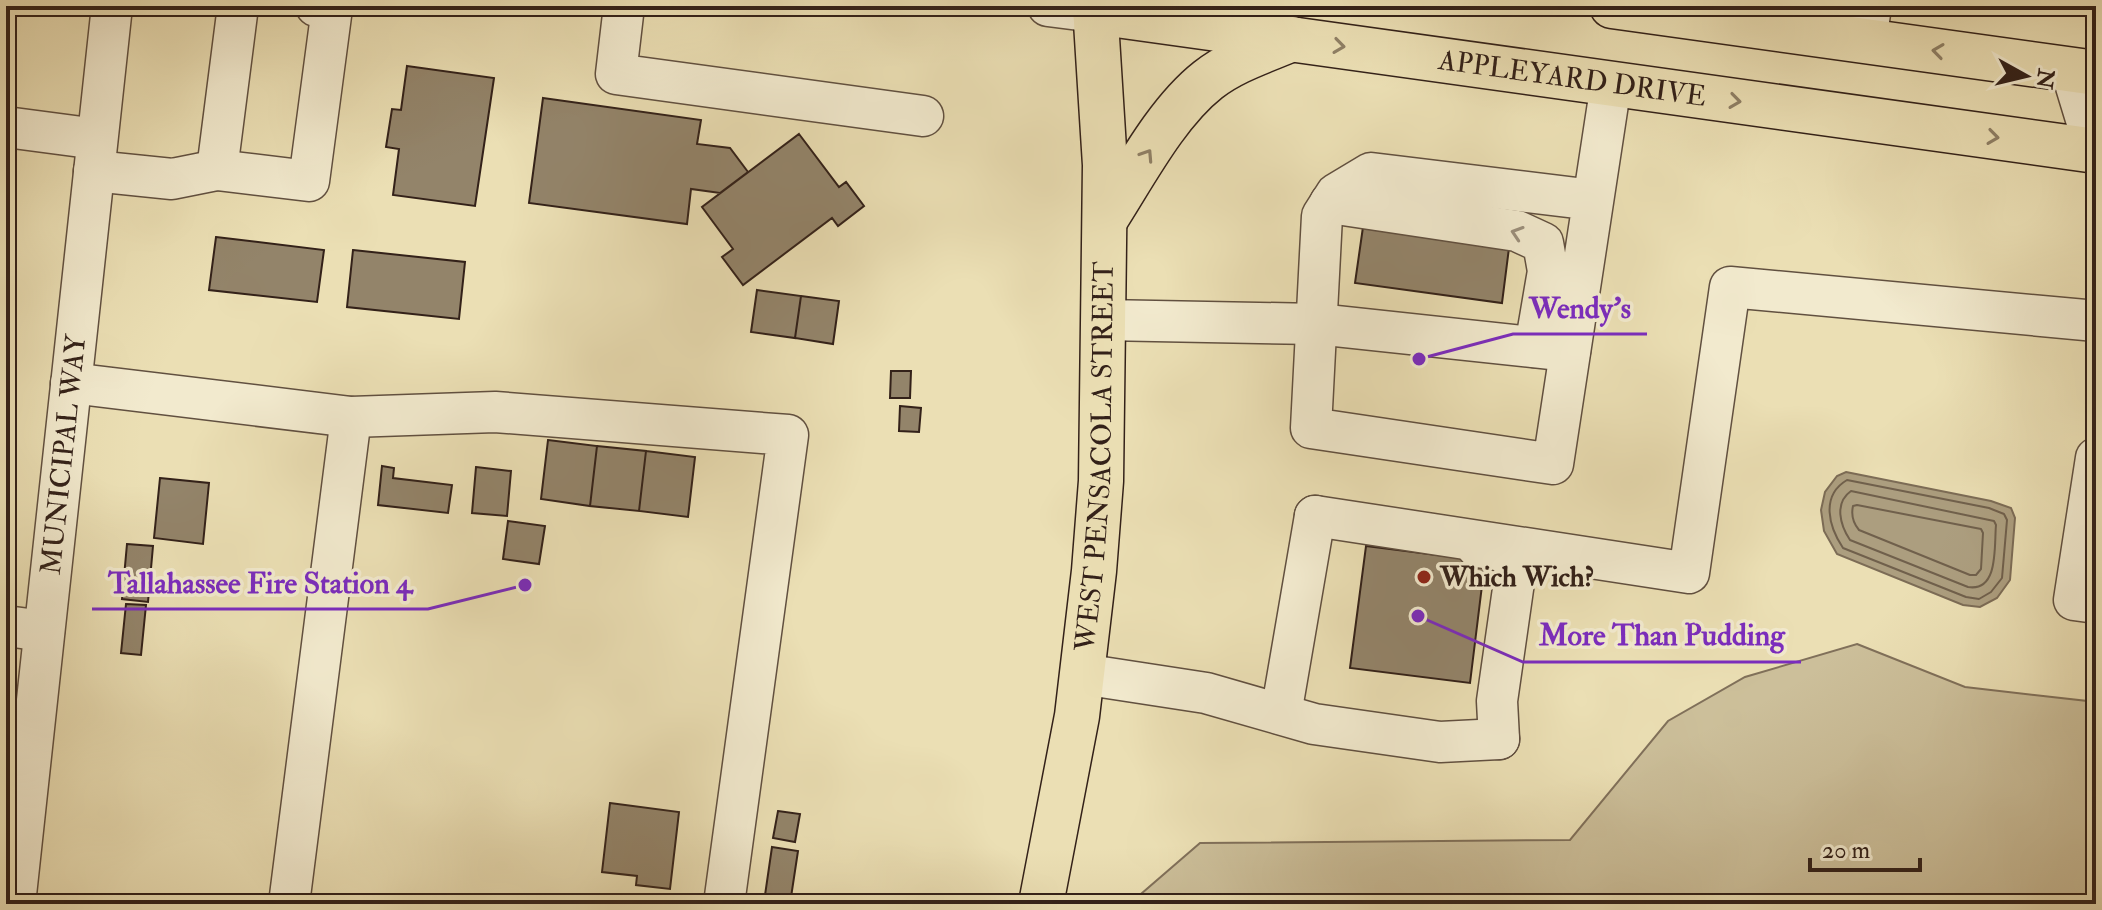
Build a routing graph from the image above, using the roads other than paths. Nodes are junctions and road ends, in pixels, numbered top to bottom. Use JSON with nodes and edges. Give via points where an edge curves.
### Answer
{"nodes":[{"id":1,"x":112,"y":6,"type":"edge"},
{"id":2,"x":238,"y":6,"type":"edge"},
{"id":3,"x":316,"y":6,"type":"edge"},
{"id":4,"x":624,"y":6,"type":"edge"},
{"id":5,"x":1048,"y":6,"type":"edge"},
{"id":6,"x":1612,"y":6,"type":"edge"},
{"id":7,"x":1095,"y":9,"type":"edge"},
{"id":8,"x":1869,"y":24,"type":"edge"},
{"id":9,"x":1292,"y":39,"type":"junction"},
{"id":10,"x":2084,"y":72,"type":"edge"},
{"id":11,"x":1611,"y":84,"type":"junction"},
{"id":12,"x":923,"y":116,"type":"dead end"},
{"id":13,"x":6,"y":127,"type":"edge"},
{"id":14,"x":2096,"y":152,"type":"edge"},
{"id":15,"x":96,"y":155,"type":"junction"},
{"id":16,"x":217,"y":170,"type":"junction"},
{"id":17,"x":1593,"y":200,"type":"junction"},
{"id":18,"x":1330,"y":203,"type":"junction"},
{"id":19,"x":1105,"y":220,"type":"junction"},
{"id":20,"x":1103,"y":320,"type":"junction"},
{"id":21,"x":2096,"y":321,"type":"edge"},
{"id":22,"x":1317,"y":324,"type":"junction"},
{"id":23,"x":1552,"y":349,"type":"junction"},
{"id":24,"x":71,"y":383,"type":"junction"},
{"id":25,"x":351,"y":417,"type":"junction"},
{"id":26,"x":2096,"y":458,"type":"edge"},
{"id":27,"x":1315,"y":516,"type":"junction"},
{"id":28,"x":1528,"y":548,"type":"junction"},
{"id":29,"x":2096,"y":603,"type":"edge"},
{"id":30,"x":25,"y":628,"type":"edge"},
{"id":31,"x":1082,"y":674,"type":"junction"},
{"id":32,"x":1281,"y":714,"type":"junction"},
{"id":33,"x":1499,"y":739,"type":"junction"},
{"id":34,"x":12,"y":901,"type":"edge"},
{"id":35,"x":292,"y":904,"type":"edge"},
{"id":36,"x":724,"y":904,"type":"edge"},
{"id":37,"x":1041,"y":904,"type":"edge"}],
"edges":[{"from":1,"to":15,"type":"street","name":"MUNICIPAL WAY"},
{"from":2,"to":16,"type":"street"},
{"from":3,"to":16,"type":"street","via":[[332,8],[309,181]]},
{"from":4,"to":12,"type":"street","via":[[616,74]]},
{"from":5,"to":7,"type":"street","name":"APPLEYARD DRIVE"},
{"from":6,"to":8,"type":"main road"},
{"from":7,"to":9,"type":"main road","name":"APPLEYARD DRIVE"},
{"from":7,"to":19,"type":"main road","name":"WEST PENSACOLA STREET"},
{"from":10,"to":8,"type":"main road","one_way":true},
{"from":9,"to":11,"type":"main road","name":"APPLEYARD DRIVE","one_way":true},
{"from":19,"to":9,"type":"main road","one_way":true,"via":[[1177,109],[1209,79]]},
{"from":10,"to":14,"type":"street"},
{"from":11,"to":14,"type":"main road","name":"APPLEYARD DRIVE","one_way":true},
{"from":11,"to":17,"type":"street"},
{"from":13,"to":15,"type":"street"},
{"from":15,"to":16,"type":"street","via":[[172,179]]},
{"from":15,"to":24,"type":"street","name":"MUNICIPAL WAY"},
{"from":17,"to":18,"type":"street","via":[[1371,173]]},
{"from":17,"to":23,"type":"street"},
{"from":18,"to":22,"type":"street","via":[[1322,216]]},
{"from":23,"to":18,"type":"street","one_way":true,"via":[[1543,243],[1517,231]]},
{"from":19,"to":20,"type":"main road","name":"WEST PENSACOLA STREET"},
{"from":20,"to":22,"type":"street"},
{"from":20,"to":31,"type":"main road","name":"WEST PENSACOLA STREET","via":[[1101,481]]},
{"from":21,"to":28,"type":"street","via":[[1730,287],[1689,573]]},
{"from":22,"to":23,"type":"street"},
{"from":22,"to":23,"type":"street","via":[[1311,428],[1553,464]]},
{"from":24,"to":25,"type":"street"},
{"from":24,"to":30,"type":"street","name":"MUNICIPAL WAY"},
{"from":25,"to":35,"type":"street"},
{"from":25,"to":36,"type":"street","via":[[495,412],[788,435]]},
{"from":26,"to":29,"type":"street","via":[[2074,600]]},
{"from":27,"to":28,"type":"street"},
{"from":27,"to":32,"type":"street"},
{"from":27,"to":33,"type":"street","via":[[1369,532],[1492,549],[1512,559],[1516,568],[1497,701]]},
{"from":28,"to":33,"type":"street"},
{"from":30,"to":34,"type":"street","name":"MUNICIPAL WAY"},
{"from":31,"to":32,"type":"street","via":[[1206,693]]},
{"from":31,"to":37,"type":"main road","name":"WEST PENSACOLA STREET"},
{"from":32,"to":33,"type":"street","via":[[1314,724],[1440,742]]}]}
